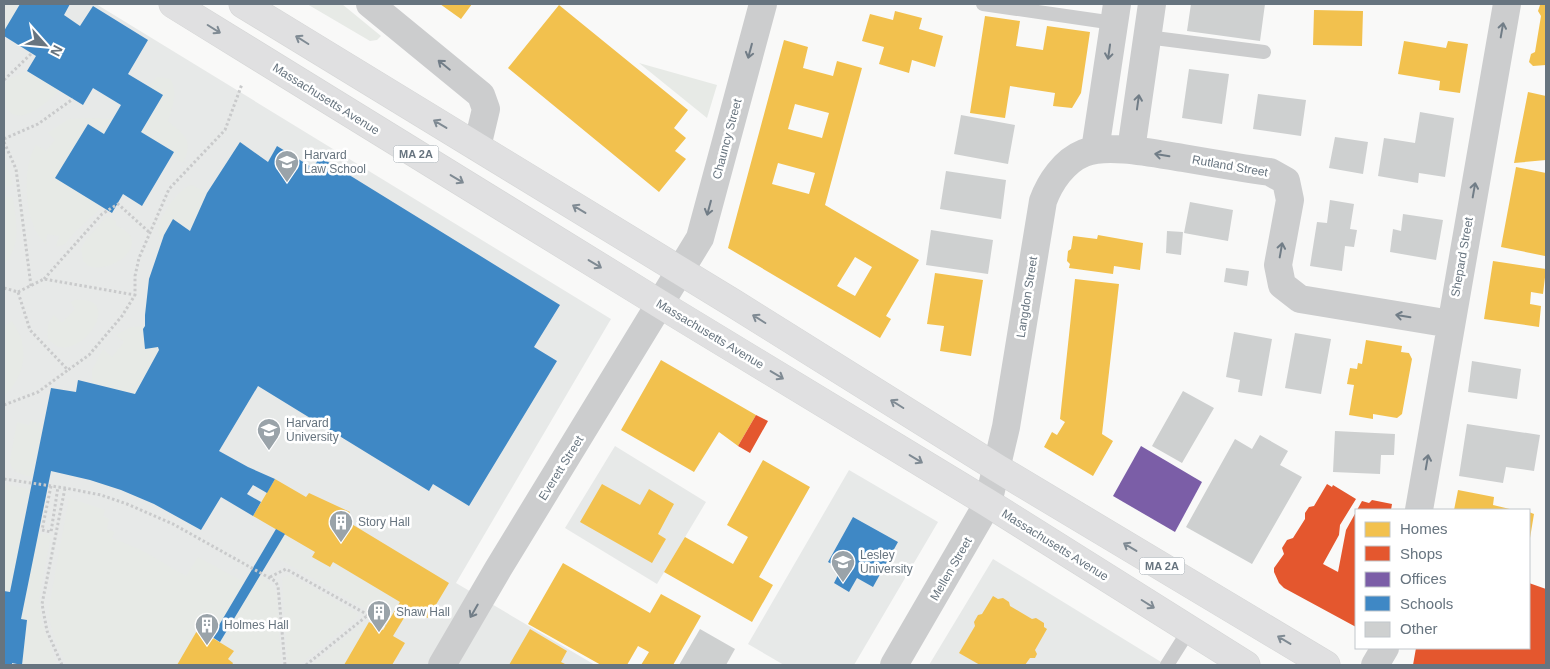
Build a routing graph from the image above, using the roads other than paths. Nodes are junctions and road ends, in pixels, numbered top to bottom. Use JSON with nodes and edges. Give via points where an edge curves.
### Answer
{"nodes":[{"id":1,"x":173,"y":4,"type":"edge"},
{"id":2,"x":244,"y":4,"type":"edge"},
{"id":3,"x":370,"y":4,"type":"edge"},
{"id":4,"x":763,"y":4,"type":"edge"},
{"id":5,"x":983,"y":4,"type":"edge"},
{"id":6,"x":1152,"y":4,"type":"edge"},
{"id":7,"x":1507,"y":4,"type":"edge"},
{"id":8,"x":1115,"y":14,"type":"edge"},
{"id":9,"x":1147,"y":37,"type":"junction"},
{"id":10,"x":1264,"y":52,"type":"dead end"},
{"id":11,"x":477,"y":147,"type":"junction"},
{"id":12,"x":1095,"y":150,"type":"junction"},
{"id":13,"x":1131,"y":150,"type":"junction"},
{"id":14,"x":680,"y":271,"type":"junction"},
{"id":15,"x":660,"y":304,"type":"junction"},
{"id":16,"x":1451,"y":324,"type":"junction"},
{"id":17,"x":997,"y":468,"type":"junction"},
{"id":18,"x":988,"y":503,"type":"junction"},
{"id":19,"x":1419,"y":509,"type":"edge"},
{"id":20,"x":1190,"y":630,"type":"junction"},
{"id":21,"x":1384,"y":649,"type":"edge"},
{"id":22,"x":442,"y":665,"type":"edge"},
{"id":23,"x":894,"y":665,"type":"edge"},
{"id":24,"x":1167,"y":665,"type":"edge"},
{"id":25,"x":1246,"y":665,"type":"edge"},
{"id":26,"x":1326,"y":665,"type":"edge"},
{"id":27,"x":1375,"y":665,"type":"edge"}],
"edges":[{"from":1,"to":15,"type":"main road","name":"Massachusetts Avenue","number":"MA 2A","one_way":true},
{"from":11,"to":2,"type":"main road","number":"MA 2A","one_way":true},
{"from":11,"to":3,"type":"street","one_way":true,"via":[[486,109],[480,95]]},
{"from":4,"to":14,"type":"street","name":"Chauncy Street","one_way":true,"via":[[700,238]]},
{"from":5,"to":8,"type":"lane"},
{"from":6,"to":9,"type":"street"},
{"from":16,"to":7,"type":"street","name":"Shepard Street","one_way":true},
{"from":8,"to":12,"type":"street","one_way":true},
{"from":9,"to":10,"type":"lane"},
{"from":13,"to":9,"type":"street","one_way":true},
{"from":14,"to":11,"type":"main road","number":"MA 2A","one_way":true},
{"from":12,"to":13,"type":"street","name":"Langdon Street"},
{"from":12,"to":17,"type":"street","name":"Langdon Street","via":[[1083,153],[1060,172],[1049,185],[1043,201]]},
{"from":16,"to":13,"type":"street","name":"Rutland Street","one_way":true,"via":[[1300,299],[1282,285],[1278,265],[1290,200],[1286,182],[1270,172]]},
{"from":14,"to":15,"type":"street","name":"Everett Street"},
{"from":17,"to":14,"type":"main road","number":"MA 2A","one_way":true},
{"from":15,"to":18,"type":"main road","name":"Massachusetts Avenue","number":"MA 2A","one_way":true},
{"from":15,"to":22,"type":"street","name":"Everett Street","one_way":true},
{"from":19,"to":16,"type":"street","name":"Shepard Street","one_way":true},
{"from":17,"to":18,"type":"street","name":"Mellen Street"},
{"from":26,"to":17,"type":"main road","number":"MA 2A","one_way":true},
{"from":18,"to":20,"type":"main road","name":"Massachusetts Avenue","number":"MA 2A","one_way":true},
{"from":18,"to":23,"type":"street","name":"Mellen Street"},
{"from":20,"to":24,"type":"lane"},
{"from":20,"to":25,"type":"main road","name":"Massachusetts Avenue","number":"MA 2A"},
{"from":21,"to":27,"type":"street"}]}
